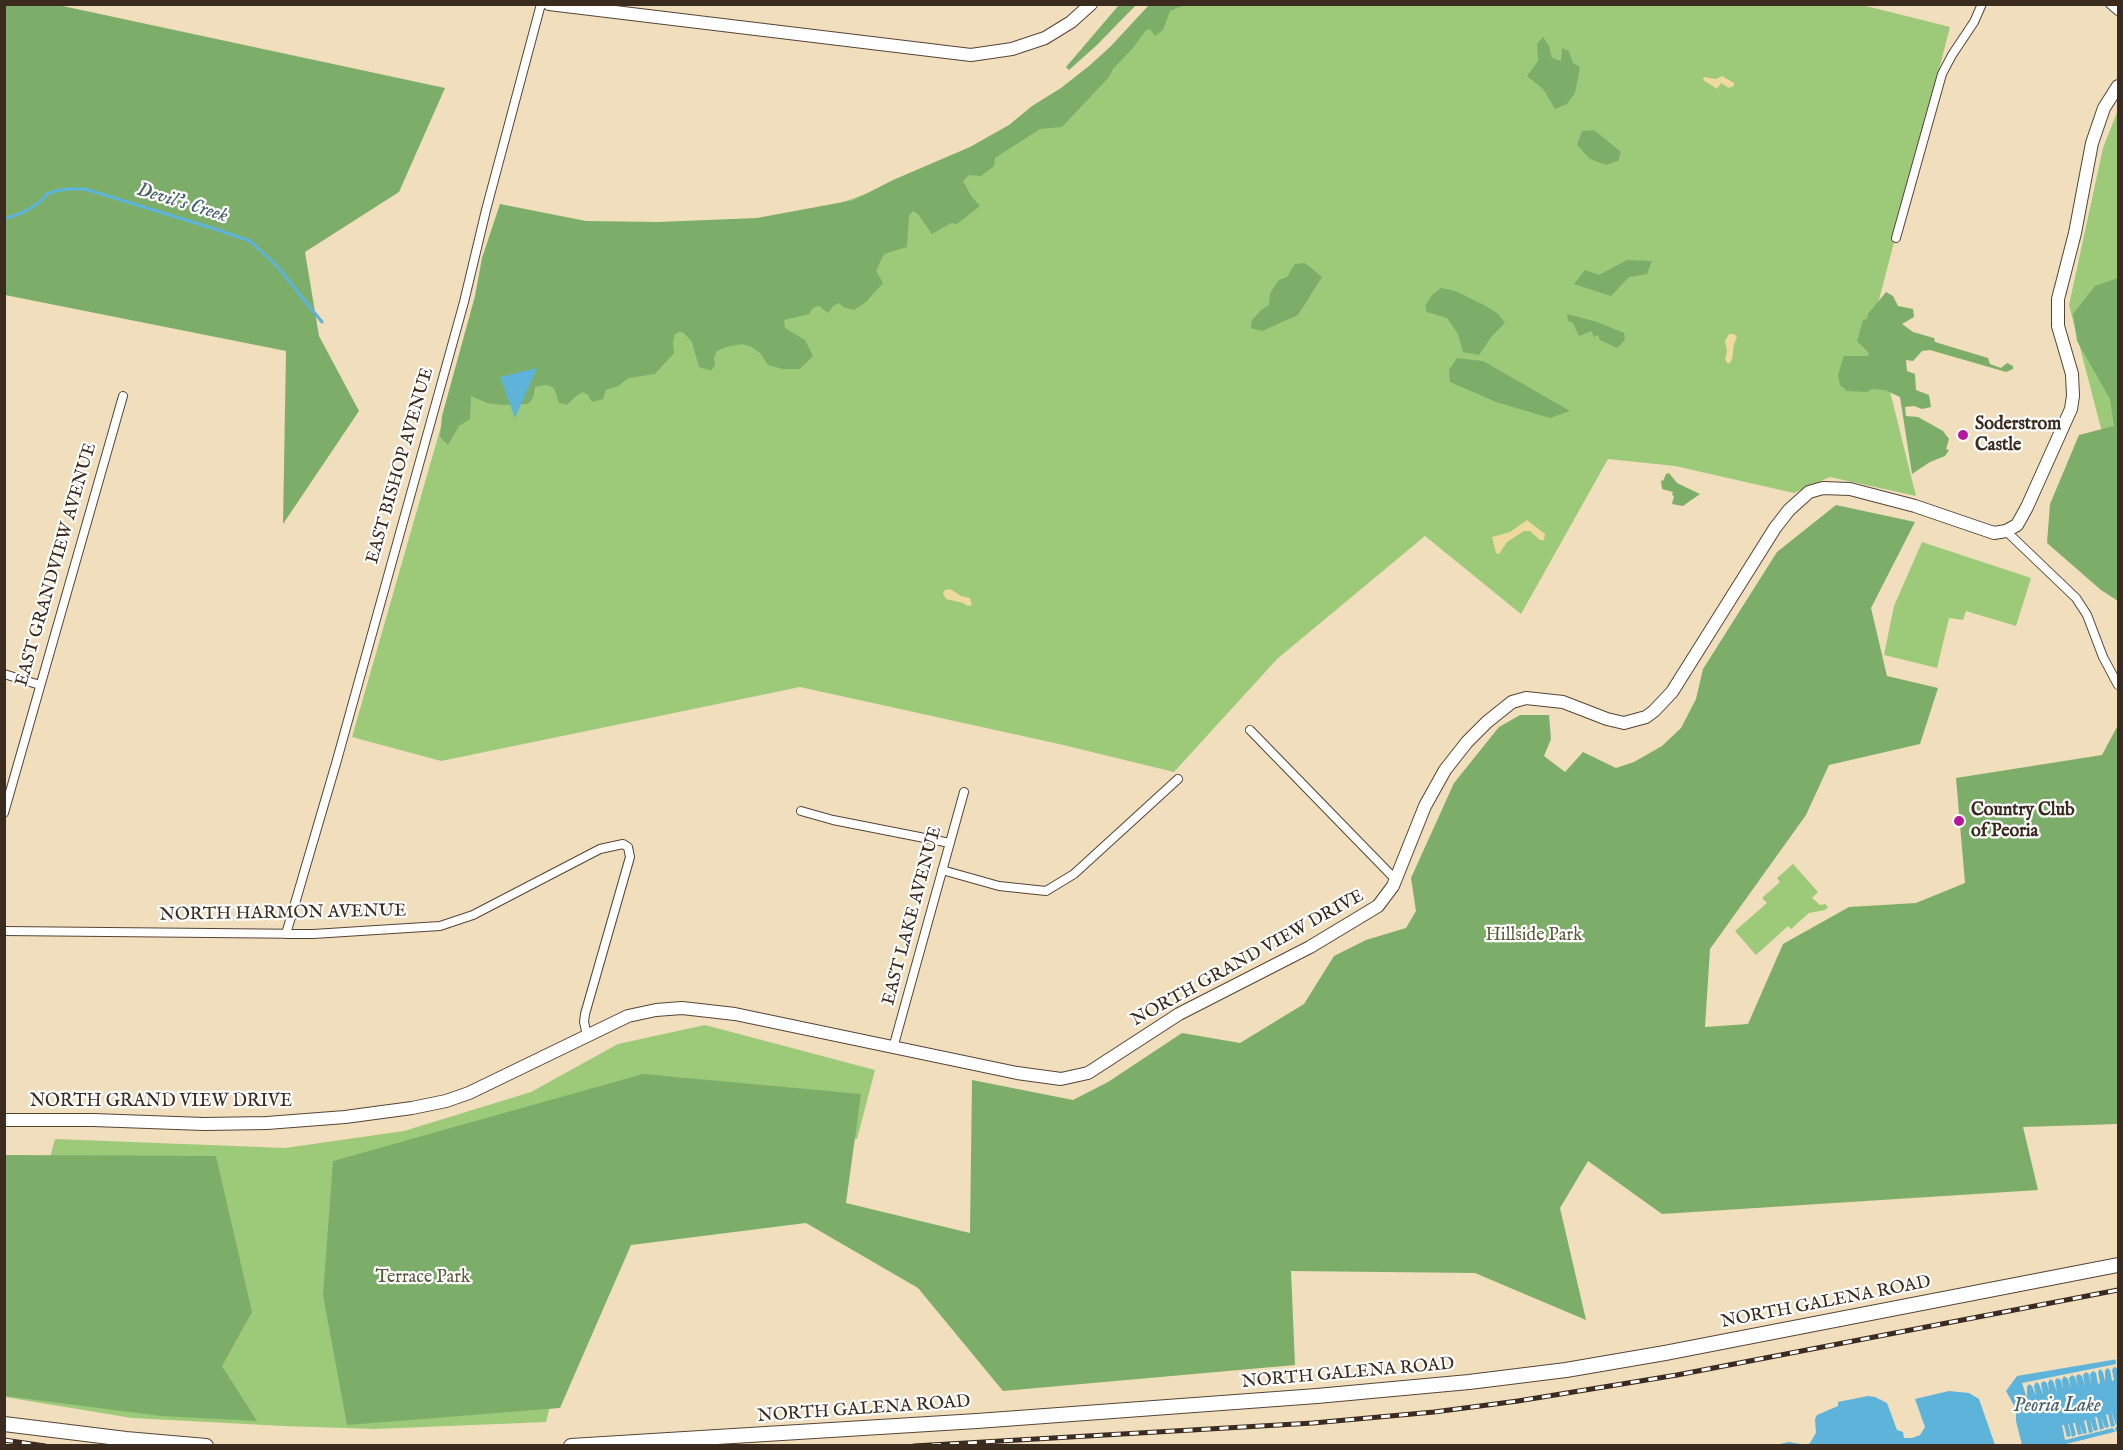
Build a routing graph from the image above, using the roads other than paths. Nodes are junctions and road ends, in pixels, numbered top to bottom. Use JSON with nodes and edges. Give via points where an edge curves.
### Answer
{"nodes":[{"id":1,"x":541,"y":4,"type":"edge"},
{"id":2,"x":549,"y":4,"type":"edge"},
{"id":3,"x":1091,"y":4,"type":"edge"},
{"id":4,"x":1982,"y":4,"type":"edge"},
{"id":5,"x":2110,"y":4,"type":"edge"},
{"id":6,"x":2118,"y":10,"type":"edge"},
{"id":7,"x":2118,"y":86,"type":"edge"},
{"id":8,"x":1896,"y":238,"type":"dead end"},
{"id":9,"x":123,"y":396,"type":"dead end"},
{"id":10,"x":2006,"y":531,"type":"junction"},
{"id":11,"x":4,"y":674,"type":"edge"},
{"id":12,"x":2118,"y":684,"type":"edge"},
{"id":13,"x":40,"y":685,"type":"junction"},
{"id":14,"x":1250,"y":730,"type":"dead end"},
{"id":15,"x":1178,"y":779,"type":"dead end"},
{"id":16,"x":964,"y":792,"type":"dead end"},
{"id":17,"x":801,"y":811,"type":"dead end"},
{"id":18,"x":4,"y":813,"type":"edge"},
{"id":19,"x":950,"y":843,"type":"junction"},
{"id":20,"x":942,"y":870,"type":"junction"},
{"id":21,"x":1396,"y":880,"type":"junction"},
{"id":22,"x":4,"y":932,"type":"edge"},
{"id":23,"x":286,"y":934,"type":"junction"},
{"id":24,"x":587,"y":1035,"type":"junction"},
{"id":25,"x":893,"y":1048,"type":"junction"},
{"id":26,"x":4,"y":1120,"type":"edge"},
{"id":27,"x":2118,"y":1265,"type":"edge"},
{"id":28,"x":4,"y":1424,"type":"edge"},
{"id":29,"x":206,"y":1446,"type":"edge"},
{"id":30,"x":571,"y":1446,"type":"edge"}],
"edges":[{"from":1,"to":23,"type":"street","name":"EAST BISHOP AVENUE","via":[[461,314]]},
{"from":2,"to":3,"type":"street","via":[[971,55],[1012,49],[1045,38]]},
{"from":4,"to":8,"type":"street","via":[[1942,74]]},
{"from":5,"to":6,"type":"street"},
{"from":7,"to":10,"type":"street","via":[[2106,105],[2092,143],[2058,299],[2058,326],[2073,384],[2071,409],[2021,518]]},
{"from":9,"to":13,"type":"street","name":"EAST GRANDVIEW AVENUE"},
{"from":10,"to":12,"type":"street","via":[[2076,598]]},
{"from":10,"to":21,"type":"street","name":"NORTH GRAND VIEW DRIVE","via":[[1990,532],[1850,489],[1820,488],[1809,492],[1789,510],[1765,542],[1664,703],[1646,717],[1624,723],[1563,702],[1542,699],[1526,698],[1505,706],[1467,742],[1440,777]]},
{"from":11,"to":13,"type":"street"},
{"from":13,"to":18,"type":"street","name":"EAST GRANDVIEW AVENUE"},
{"from":14,"to":21,"type":"street"},
{"from":15,"to":20,"type":"street","via":[[1074,874],[1046,891],[999,886]]},
{"from":16,"to":19,"type":"street","name":"EAST LAKE AVENUE"},
{"from":17,"to":19,"type":"street"},
{"from":19,"to":20,"type":"street","name":"EAST LAKE AVENUE"},
{"from":20,"to":25,"type":"street","name":"EAST LAKE AVENUE"},
{"from":21,"to":25,"type":"street","name":"NORTH GRAND VIEW DRIVE","via":[[1384,900],[1364,916],[1179,1014],[1080,1076],[1055,1079]]},
{"from":22,"to":23,"type":"street","name":"NORTH HARMON AVENUE"},
{"from":23,"to":24,"type":"street","name":"NORTH HARMON AVENUE","via":[[451,923],[596,851],[627,845],[630,857],[585,1014]]},
{"from":24,"to":25,"type":"street","name":"NORTH GRAND VIEW DRIVE","via":[[636,1014],[689,1008]]},
{"from":24,"to":26,"type":"street","name":"NORTH GRAND VIEW DRIVE","via":[[461,1096],[382,1113],[253,1123]]},
{"from":27,"to":30,"type":"main road","name":"NORTH GALENA ROAD","via":[[1665,1353],[1469,1382],[976,1421]]},
{"from":28,"to":29,"type":"main road"}]}
